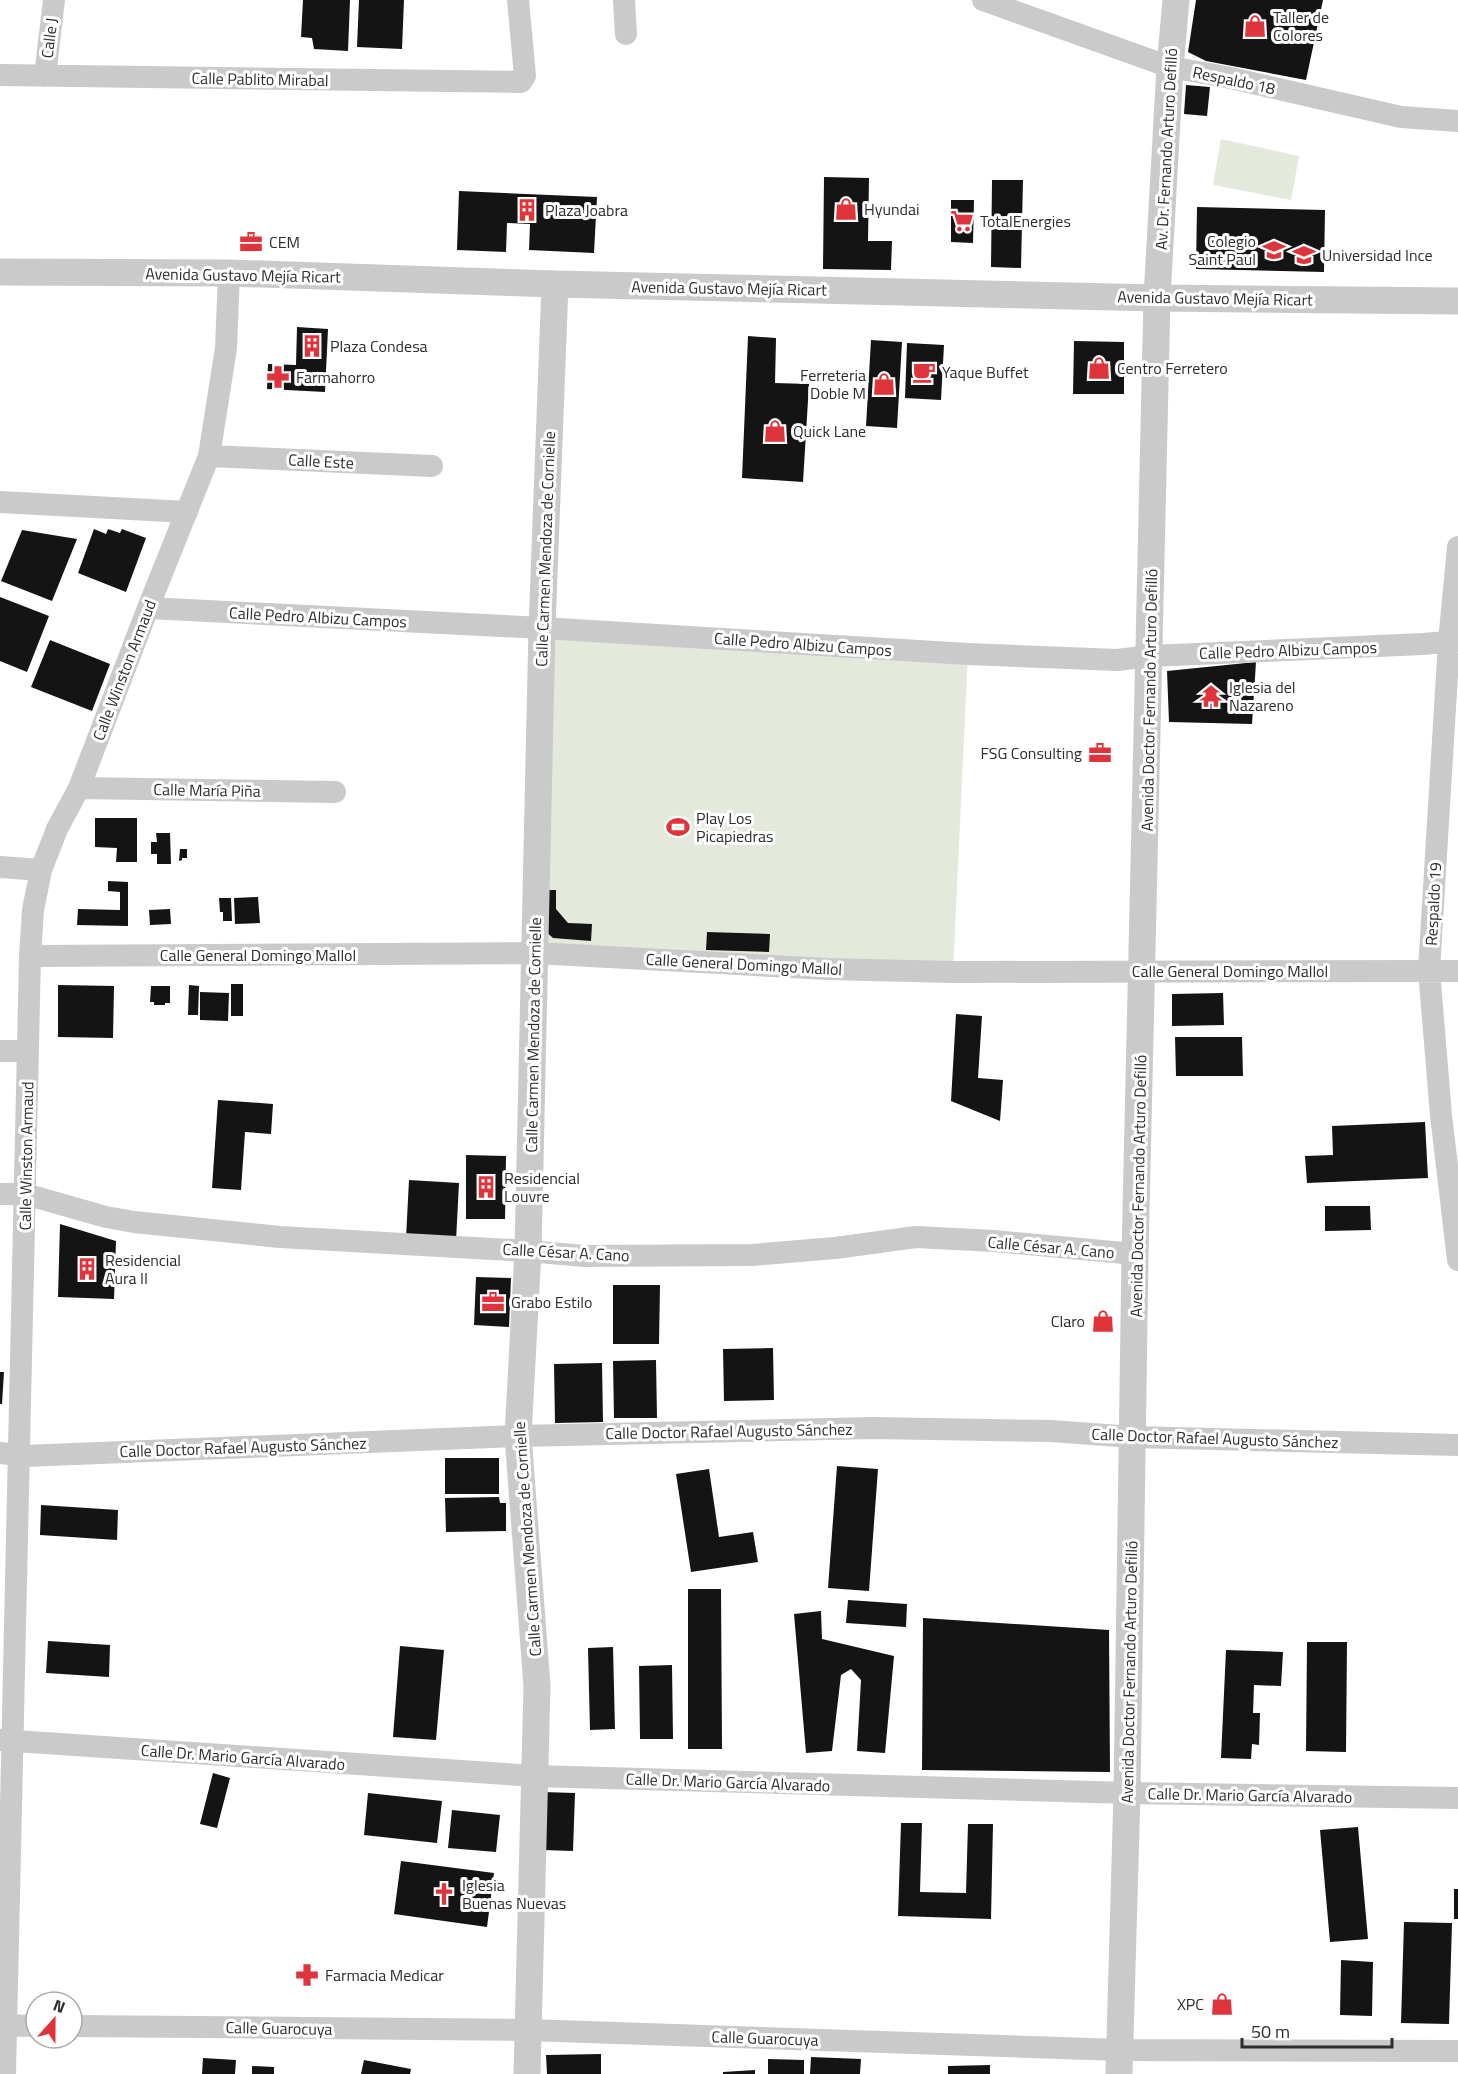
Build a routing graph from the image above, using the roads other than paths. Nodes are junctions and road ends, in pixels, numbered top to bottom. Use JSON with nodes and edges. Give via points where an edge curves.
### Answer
{"nodes":[{"id":1,"x":54,"y":0,"type":"edge"},
{"id":2,"x":518,"y":0,"type":"edge"},
{"id":3,"x":624,"y":0,"type":"edge"},
{"id":4,"x":983,"y":0,"type":"edge"},
{"id":5,"x":1176,"y":0,"type":"edge"},
{"id":6,"x":626,"y":34,"type":"dead end"},
{"id":7,"x":1170,"y":67,"type":"junction"},
{"id":8,"x":0,"y":75,"type":"edge"},
{"id":9,"x":45,"y":76,"type":"junction"},
{"id":10,"x":1458,"y":121,"type":"edge"},
{"id":11,"x":0,"y":272,"type":"edge"},
{"id":12,"x":229,"y":273,"type":"junction"},
{"id":13,"x":555,"y":284,"type":"junction"},
{"id":14,"x":1157,"y":298,"type":"junction"},
{"id":15,"x":1458,"y":301,"type":"edge"},
{"id":16,"x":209,"y":456,"type":"junction"},
{"id":17,"x":432,"y":466,"type":"dead end"},
{"id":18,"x":0,"y":502,"type":"edge"},
{"id":19,"x":187,"y":512,"type":"junction"},
{"id":20,"x":1458,"y":547,"type":"edge"},
{"id":21,"x":148,"y":608,"type":"junction"},
{"id":22,"x":542,"y":628,"type":"junction"},
{"id":23,"x":1453,"y":641,"type":"edge"},
{"id":24,"x":1150,"y":656,"type":"junction"},
{"id":25,"x":79,"y":788,"type":"junction"},
{"id":26,"x":335,"y":792,"type":"dead end"},
{"id":27,"x":0,"y":867,"type":"edge"},
{"id":28,"x":41,"y":870,"type":"junction"},
{"id":29,"x":535,"y":953,"type":"junction"},
{"id":30,"x":30,"y":956,"type":"junction"},
{"id":31,"x":1429,"y":970,"type":"junction"},
{"id":32,"x":1458,"y":970,"type":"edge"},
{"id":33,"x":1143,"y":971,"type":"junction"},
{"id":34,"x":0,"y":1051,"type":"edge"},
{"id":35,"x":28,"y":1051,"type":"junction"},
{"id":36,"x":0,"y":1194,"type":"edge"},
{"id":37,"x":25,"y":1194,"type":"junction"},
{"id":38,"x":528,"y":1251,"type":"junction"},
{"id":39,"x":1135,"y":1254,"type":"junction"},
{"id":40,"x":1458,"y":1260,"type":"edge"},
{"id":41,"x":518,"y":1436,"type":"junction"},
{"id":42,"x":1133,"y":1437,"type":"junction"},
{"id":43,"x":1458,"y":1445,"type":"edge"},
{"id":44,"x":10,"y":1454,"type":"edge"},
{"id":45,"x":6,"y":1741,"type":"edge"},
{"id":46,"x":535,"y":1776,"type":"junction"},
{"id":47,"x":1127,"y":1793,"type":"junction"},
{"id":48,"x":1458,"y":1797,"type":"edge"},
{"id":49,"x":3,"y":2025,"type":"edge"},
{"id":50,"x":24,"y":2026,"type":"edge"},
{"id":51,"x":84,"y":2026,"type":"edge"},
{"id":52,"x":528,"y":2030,"type":"junction"},
{"id":53,"x":1458,"y":2051,"type":"edge"},
{"id":54,"x":1119,"y":2062,"type":"edge"},
{"id":55,"x":5,"y":2074,"type":"edge"},
{"id":56,"x":527,"y":2074,"type":"edge"}],
"edges":[{"from":1,"to":9,"type":"street","name":"Calle J"},
{"from":2,"to":9,"type":"street","name":"Calle Pablito Mirabal","via":[[525,76],[521,82]]},
{"from":3,"to":6,"type":"street"},
{"from":4,"to":7,"type":"street","name":"Respaldo 18"},
{"from":5,"to":7,"type":"street","name":"Av. Dr. Fernando Arturo Defilló"},
{"from":7,"to":10,"type":"street","name":"Respaldo 18","via":[[1401,117]]},
{"from":7,"to":14,"type":"street","name":"Av. Dr. Fernando Arturo Defilló"},
{"from":8,"to":9,"type":"street","name":"Calle Pablito Mirabal"},
{"from":11,"to":12,"type":"street","name":"Avenida Gustavo Mejía Ricart"},
{"from":12,"to":13,"type":"street","name":"Avenida Gustavo Mejía Ricart"},
{"from":12,"to":16,"type":"street","name":"Calle Winston Armaud","via":[[226,348]]},
{"from":13,"to":14,"type":"street","name":"Avenida Gustavo Mejía Ricart"},
{"from":13,"to":22,"type":"street","name":"Calle Carmen Mendoza de Cornielle"},
{"from":14,"to":15,"type":"street","name":"Avenida Gustavo Mejía Ricart"},
{"from":14,"to":24,"type":"street","name":"Avenida Doctor Fernando Arturo Defilló"},
{"from":16,"to":17,"type":"street","name":"Calle Este"},
{"from":16,"to":19,"type":"street","name":"Calle Winston Armaud"},
{"from":18,"to":19,"type":"street"},
{"from":19,"to":21,"type":"street","name":"Calle Winston Armaud"},
{"from":20,"to":23,"type":"street","name":"Respaldo 19"},
{"from":21,"to":22,"type":"street","name":"Calle Pedro Albizu Campos"},
{"from":21,"to":25,"type":"street","name":"Calle Winston Armaud"},
{"from":22,"to":24,"type":"street","name":"Calle Pedro Albizu Campos","via":[[968,654],[1118,660]]},
{"from":22,"to":29,"type":"street","name":"Calle Carmen Mendoza de Cornielle"},
{"from":23,"to":24,"type":"street","name":"Calle Pedro Albizu Campos"},
{"from":23,"to":31,"type":"street","name":"Respaldo 19"},
{"from":24,"to":33,"type":"street","name":"Avenida Doctor Fernando Arturo Defilló"},
{"from":25,"to":26,"type":"street","name":"Calle María Piña"},
{"from":25,"to":28,"type":"street","name":"Calle Winston Armaud"},
{"from":27,"to":28,"type":"street"},
{"from":28,"to":30,"type":"street","name":"Calle Winston Armaud"},
{"from":29,"to":30,"type":"street","name":"Calle General Domingo Mallol"},
{"from":29,"to":33,"type":"street","name":"Calle General Domingo Mallol","via":[[827,969]]},
{"from":29,"to":38,"type":"street","name":"Calle Carmen Mendoza de Cornielle"},
{"from":30,"to":35,"type":"street","name":"Calle Winston Armaud"},
{"from":31,"to":32,"type":"street","name":"Calle General Domingo Mallol"},
{"from":31,"to":33,"type":"street","name":"Calle General Domingo Mallol"},
{"from":31,"to":40,"type":"street","name":"Respaldo 19"},
{"from":33,"to":39,"type":"street","name":"Avenida Doctor Fernando Arturo Defilló"},
{"from":34,"to":35,"type":"street"},
{"from":35,"to":37,"type":"street","name":"Calle Winston Armaud"},
{"from":36,"to":37,"type":"street","name":"Calle César A. Cano"},
{"from":37,"to":38,"type":"street","name":"Calle César A. Cano","via":[[106,1218],[134,1222],[280,1237]]},
{"from":37,"to":44,"type":"street","name":"Calle Winston Armaud"},
{"from":38,"to":39,"type":"street","name":"Calle César A. Cano","via":[[584,1256],[752,1255],[942,1237]]},
{"from":38,"to":41,"type":"street","name":"Calle Carmen Mendoza de Cornielle"},
{"from":39,"to":42,"type":"street","name":"Avenida Doctor Fernando Arturo Defilló"},
{"from":41,"to":42,"type":"street","name":"Calle Doctor Rafael Augusto Sánchez","via":[[873,1428],[1051,1431]]},
{"from":41,"to":44,"type":"street","name":"Calle Doctor Rafael Augusto Sánchez"},
{"from":41,"to":46,"type":"street","name":"Calle Carmen Mendoza de Cornielle","via":[[537,1686]]},
{"from":42,"to":43,"type":"street","name":"Calle Doctor Rafael Augusto Sánchez"},
{"from":42,"to":47,"type":"street","name":"Avenida Doctor Fernando Arturo Defilló"},
{"from":44,"to":45,"type":"street","name":"Calle Winston Armaud"},
{"from":45,"to":46,"type":"street","name":"Calle Dr. Mario García Alvarado"},
{"from":45,"to":49,"type":"street","name":"Calle Winston Armaud"},
{"from":46,"to":47,"type":"street","name":"Calle Dr. Mario García Alvarado"},
{"from":46,"to":52,"type":"street","name":"Calle Carmen Mendoza de Cornielle"},
{"from":47,"to":48,"type":"street","name":"Calle Dr. Mario García Alvarado"},
{"from":47,"to":54,"type":"street","name":"Avenida Doctor Fernando Arturo Defilló"},
{"from":49,"to":50,"type":"street"},
{"from":49,"to":55,"type":"street","name":"Calle Winston Armaud"},
{"from":51,"to":52,"type":"street","name":"Calle Guarocuya"},
{"from":52,"to":54,"type":"street","name":"Calle Guarocuya"},
{"from":52,"to":56,"type":"street","name":"Calle Carmen Mendoza de Cornielle"},
{"from":53,"to":54,"type":"street","name":"Calle Guarocuya"}]}
